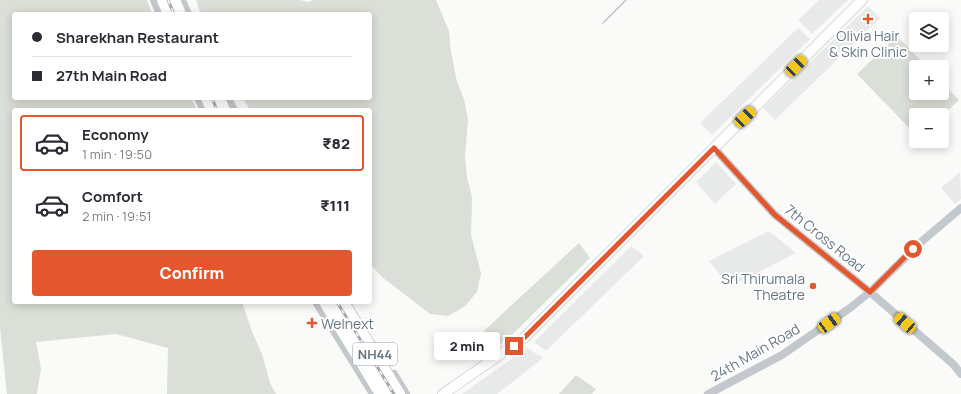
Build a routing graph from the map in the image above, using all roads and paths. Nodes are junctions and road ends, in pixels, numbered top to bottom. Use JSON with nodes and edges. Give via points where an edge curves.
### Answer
{"nodes":[{"id":1,"x":154,"y":0,"type":"edge"},
{"id":2,"x":163,"y":0,"type":"edge"},
{"id":3,"x":174,"y":0,"type":"edge"},
{"id":4,"x":182,"y":0,"type":"edge"},
{"id":5,"x":862,"y":0,"type":"edge"},
{"id":6,"x":159,"y":12,"type":"edge"},
{"id":7,"x":168,"y":12,"type":"edge"},
{"id":8,"x":179,"y":12,"type":"edge"},
{"id":9,"x":187,"y":12,"type":"edge"},
{"id":10,"x":714,"y":148,"type":"junction"},
{"id":11,"x":961,"y":208,"type":"edge"},
{"id":12,"x":870,"y":292,"type":"junction"},
{"id":13,"x":317,"y":304,"type":"edge"},
{"id":14,"x":326,"y":304,"type":"edge"},
{"id":15,"x":335,"y":304,"type":"edge"},
{"id":16,"x":344,"y":304,"type":"edge"},
{"id":17,"x":351,"y":304,"type":"edge"},
{"id":18,"x":961,"y":374,"type":"edge"},
{"id":19,"x":373,"y":394,"type":"edge"},
{"id":20,"x":381,"y":394,"type":"edge"},
{"id":21,"x":389,"y":394,"type":"edge"},
{"id":22,"x":399,"y":394,"type":"edge"},
{"id":23,"x":406,"y":394,"type":"edge"},
{"id":24,"x":443,"y":394,"type":"edge"},
{"id":25,"x":708,"y":394,"type":"edge"}],
"edges":[{"from":1,"to":6,"type":"street"},
{"from":2,"to":7,"type":"highway"},
{"from":3,"to":8,"type":"highway"},
{"from":4,"to":9,"type":"street"},
{"from":5,"to":10,"type":"main road"},
{"from":10,"to":12,"type":"street","name":"7th Cross Road","via":[[775,215]]},
{"from":10,"to":24,"type":"main road","via":[[524,338]]},
{"from":11,"to":12,"type":"street","name":"24th Main Road","via":[[911,251]]},
{"from":12,"to":18,"type":"street","name":"7th Cross Road","via":[[953,364]]},
{"from":12,"to":25,"type":"street","name":"24th Main Road","via":[[782,355]]},
{"from":13,"to":19,"type":"street"},
{"from":14,"to":20,"type":"highway","number":"NH44"},
{"from":15,"to":21,"type":"main road"},
{"from":16,"to":22,"type":"highway","number":"NH44"},
{"from":17,"to":23,"type":"street"}]}
